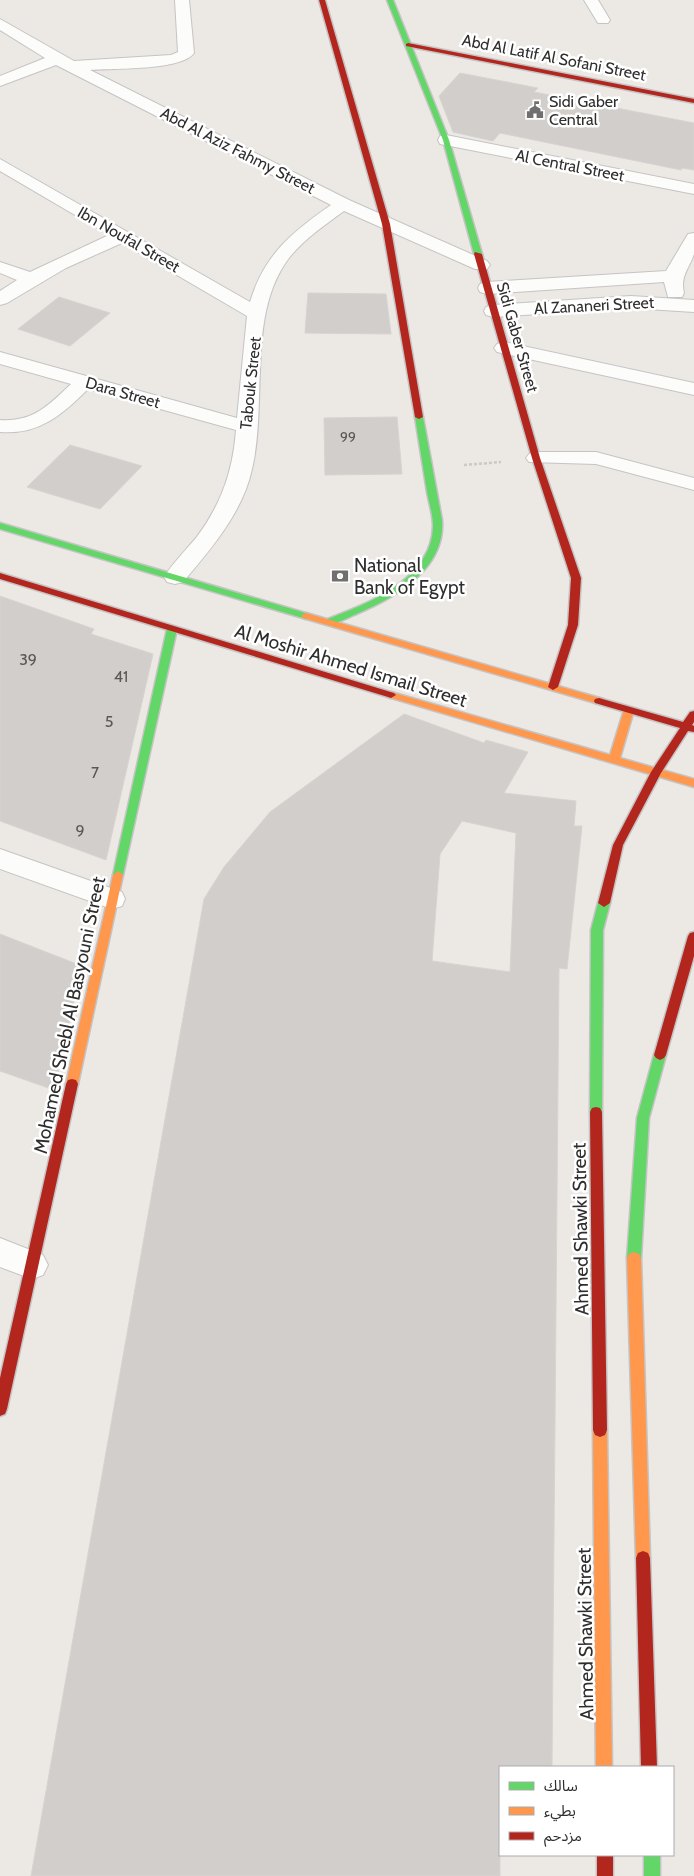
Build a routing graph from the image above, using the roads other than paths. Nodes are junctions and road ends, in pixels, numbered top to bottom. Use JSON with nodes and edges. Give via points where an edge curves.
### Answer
{"nodes":[{"id":1,"x":182,"y":0,"type":"edge"},
{"id":2,"x":322,"y":0,"type":"edge"},
{"id":3,"x":390,"y":0,"type":"edge"},
{"id":4,"x":591,"y":0,"type":"edge"},
{"id":5,"x":603,"y":20,"type":"dead end"},
{"id":6,"x":0,"y":23,"type":"edge"},
{"id":7,"x":408,"y":45,"type":"junction"},
{"id":8,"x":65,"y":62,"type":"junction"},
{"id":9,"x":0,"y":81,"type":"edge"},
{"id":10,"x":694,"y":101,"type":"edge"},
{"id":11,"x":446,"y":140,"type":"junction"},
{"id":12,"x":0,"y":164,"type":"edge"},
{"id":13,"x":694,"y":189,"type":"edge"},
{"id":14,"x":343,"y":204,"type":"junction"},
{"id":15,"x":386,"y":224,"type":"junction"},
{"id":16,"x":122,"y":236,"type":"junction"},
{"id":17,"x":694,"y":238,"type":"edge"},
{"id":18,"x":481,"y":265,"type":"junction"},
{"id":19,"x":0,"y":266,"type":"edge"},
{"id":20,"x":673,"y":276,"type":"junction"},
{"id":21,"x":29,"y":278,"type":"junction"},
{"id":22,"x":487,"y":288,"type":"junction"},
{"id":23,"x":0,"y":299,"type":"edge"},
{"id":24,"x":689,"y":305,"type":"edge"},
{"id":25,"x":493,"y":311,"type":"junction"},
{"id":26,"x":257,"y":314,"type":"junction"},
{"id":27,"x":504,"y":348,"type":"junction"},
{"id":28,"x":0,"y":358,"type":"edge"},
{"id":29,"x":85,"y":381,"type":"junction"},
{"id":30,"x":694,"y":389,"type":"edge"},
{"id":31,"x":0,"y":426,"type":"edge"},
{"id":32,"x":246,"y":427,"type":"junction"},
{"id":33,"x":536,"y":458,"type":"junction"},
{"id":34,"x":694,"y":484,"type":"edge"},
{"id":35,"x":0,"y":526,"type":"edge"},
{"id":36,"x":0,"y":576,"type":"edge"},
{"id":37,"x":175,"y":577,"type":"junction"},
{"id":38,"x":328,"y":622,"type":"junction"},
{"id":39,"x":172,"y":629,"type":"junction"},
{"id":40,"x":552,"y":687,"type":"junction"},
{"id":41,"x":629,"y":710,"type":"junction"},
{"id":42,"x":694,"y":714,"type":"edge"},
{"id":43,"x":689,"y":728,"type":"edge"},
{"id":44,"x":614,"y":760,"type":"junction"},
{"id":45,"x":656,"y":772,"type":"junction"},
{"id":46,"x":694,"y":783,"type":"edge"},
{"id":47,"x":0,"y":859,"type":"edge"},
{"id":48,"x":112,"y":898,"type":"junction"},
{"id":49,"x":694,"y":936,"type":"edge"},
{"id":50,"x":0,"y":1252,"type":"edge"},
{"id":51,"x":32,"y":1266,"type":"junction"},
{"id":52,"x":0,"y":1409,"type":"edge"},
{"id":53,"x":604,"y":1766,"type":"edge"},
{"id":54,"x":649,"y":1766,"type":"edge"},
{"id":55,"x":605,"y":1856,"type":"edge"},
{"id":56,"x":652,"y":1856,"type":"edge"},
{"id":57,"x":605,"y":1876,"type":"edge"},
{"id":58,"x":652,"y":1876,"type":"edge"}],
"edges":[{"from":1,"to":8,"type":"street","via":[[186,53],[182,57],[173,60]]},
{"from":2,"to":15,"type":"street"},
{"from":3,"to":7,"type":"street","name":"Sidi Gaber Street"},
{"from":4,"to":5,"type":"street"},
{"from":6,"to":8,"type":"street","name":"Abd Al Aziz Fahmy Street"},
{"from":7,"to":10,"type":"street","name":"Abd Al Latif Al Sofani Street"},
{"from":7,"to":11,"type":"street","name":"Sidi Gaber Street"},
{"from":8,"to":9,"type":"street"},
{"from":8,"to":14,"type":"street","name":"Abd Al Aziz Fahmy Street"},
{"from":11,"to":13,"type":"street","name":"Al Central Street"},
{"from":11,"to":18,"type":"street","name":"Sidi Gaber Street"},
{"from":12,"to":16,"type":"street","name":"Ibn Noufal Street"},
{"from":14,"to":15,"type":"street","name":"Abd Al Aziz Fahmy Street"},
{"from":14,"to":26,"type":"street","name":"Tabouk Street","via":[[309,227],[283,253],[265,282]]},
{"from":15,"to":18,"type":"street","name":"Abd Al Aziz Fahmy Street"},
{"from":15,"to":38,"type":"street","via":[[438,529],[429,558],[406,584],[372,606]]},
{"from":16,"to":21,"type":"street"},
{"from":16,"to":26,"type":"street","name":"Ibn Noufal Street"},
{"from":17,"to":20,"type":"street"},
{"from":18,"to":22,"type":"street","name":"Sidi Gaber Street"},
{"from":19,"to":21,"type":"street"},
{"from":20,"to":22,"type":"street","name":"Al Zananeri Street"},
{"from":20,"to":24,"type":"street","via":[[674,290]]},
{"from":21,"to":23,"type":"street"},
{"from":22,"to":25,"type":"street","name":"Sidi Gaber Street"},
{"from":24,"to":25,"type":"street","name":"Al Zananeri Street","via":[[631,302]]},
{"from":25,"to":27,"type":"street","name":"Sidi Gaber Street"},
{"from":26,"to":32,"type":"street","name":"Tabouk Street"},
{"from":27,"to":30,"type":"street"},
{"from":27,"to":33,"type":"street","name":"Sidi Gaber Street"},
{"from":28,"to":29,"type":"street","name":"Dara Street"},
{"from":29,"to":31,"type":"street","via":[[41,421],[22,427]]},
{"from":29,"to":32,"type":"street","name":"Dara Street"},
{"from":32,"to":37,"type":"street","name":"Tabouk Street","via":[[241,474],[227,508],[205,542]]},
{"from":33,"to":34,"type":"street","via":[[596,458]]},
{"from":33,"to":40,"type":"street","name":"Sidi Gaber Street","via":[[576,578],[573,625]]},
{"from":35,"to":37,"type":"street","name":"Al Moshir Ahmed Ismail Street"},
{"from":36,"to":39,"type":"street","name":"Al Moshir Ahmed Ismail Street"},
{"from":37,"to":38,"type":"street","name":"Al Moshir Ahmed Ismail Street"},
{"from":38,"to":40,"type":"street","name":"Al Moshir Ahmed Ismail Street"},
{"from":39,"to":44,"type":"street","name":"Al Moshir Ahmed Ismail Street"},
{"from":39,"to":48,"type":"street","name":"Mohamed Shebl Al Basyouni Street"},
{"from":40,"to":41,"type":"street","name":"Al Moshir Ahmed Ismail Street"},
{"from":41,"to":43,"type":"street","name":"Al Moshir Ahmed Ismail Street"},
{"from":41,"to":44,"type":"street"},
{"from":42,"to":43,"type":"street","name":"Ahmed Shawki Street"},
{"from":43,"to":45,"type":"street","name":"Ahmed Shawki Street"},
{"from":44,"to":45,"type":"street","name":"Al Moshir Ahmed Ismail Street"},
{"from":45,"to":46,"type":"street","name":"Al Moshir Ahmed Ismail Street"},
{"from":45,"to":53,"type":"street","name":"Ahmed Shawki Street","via":[[618,845],[597,930],[595,1026]]},
{"from":47,"to":48,"type":"street"},
{"from":48,"to":51,"type":"street","name":"Mohamed Shebl Al Basyouni Street"},
{"from":49,"to":54,"type":"street","via":[[643,1118],[633,1240]]},
{"from":50,"to":51,"type":"street"},
{"from":51,"to":52,"type":"street","name":"Mohamed Shebl Al Basyouni Street"},
{"from":55,"to":57,"type":"street"},
{"from":56,"to":58,"type":"street"}]}
